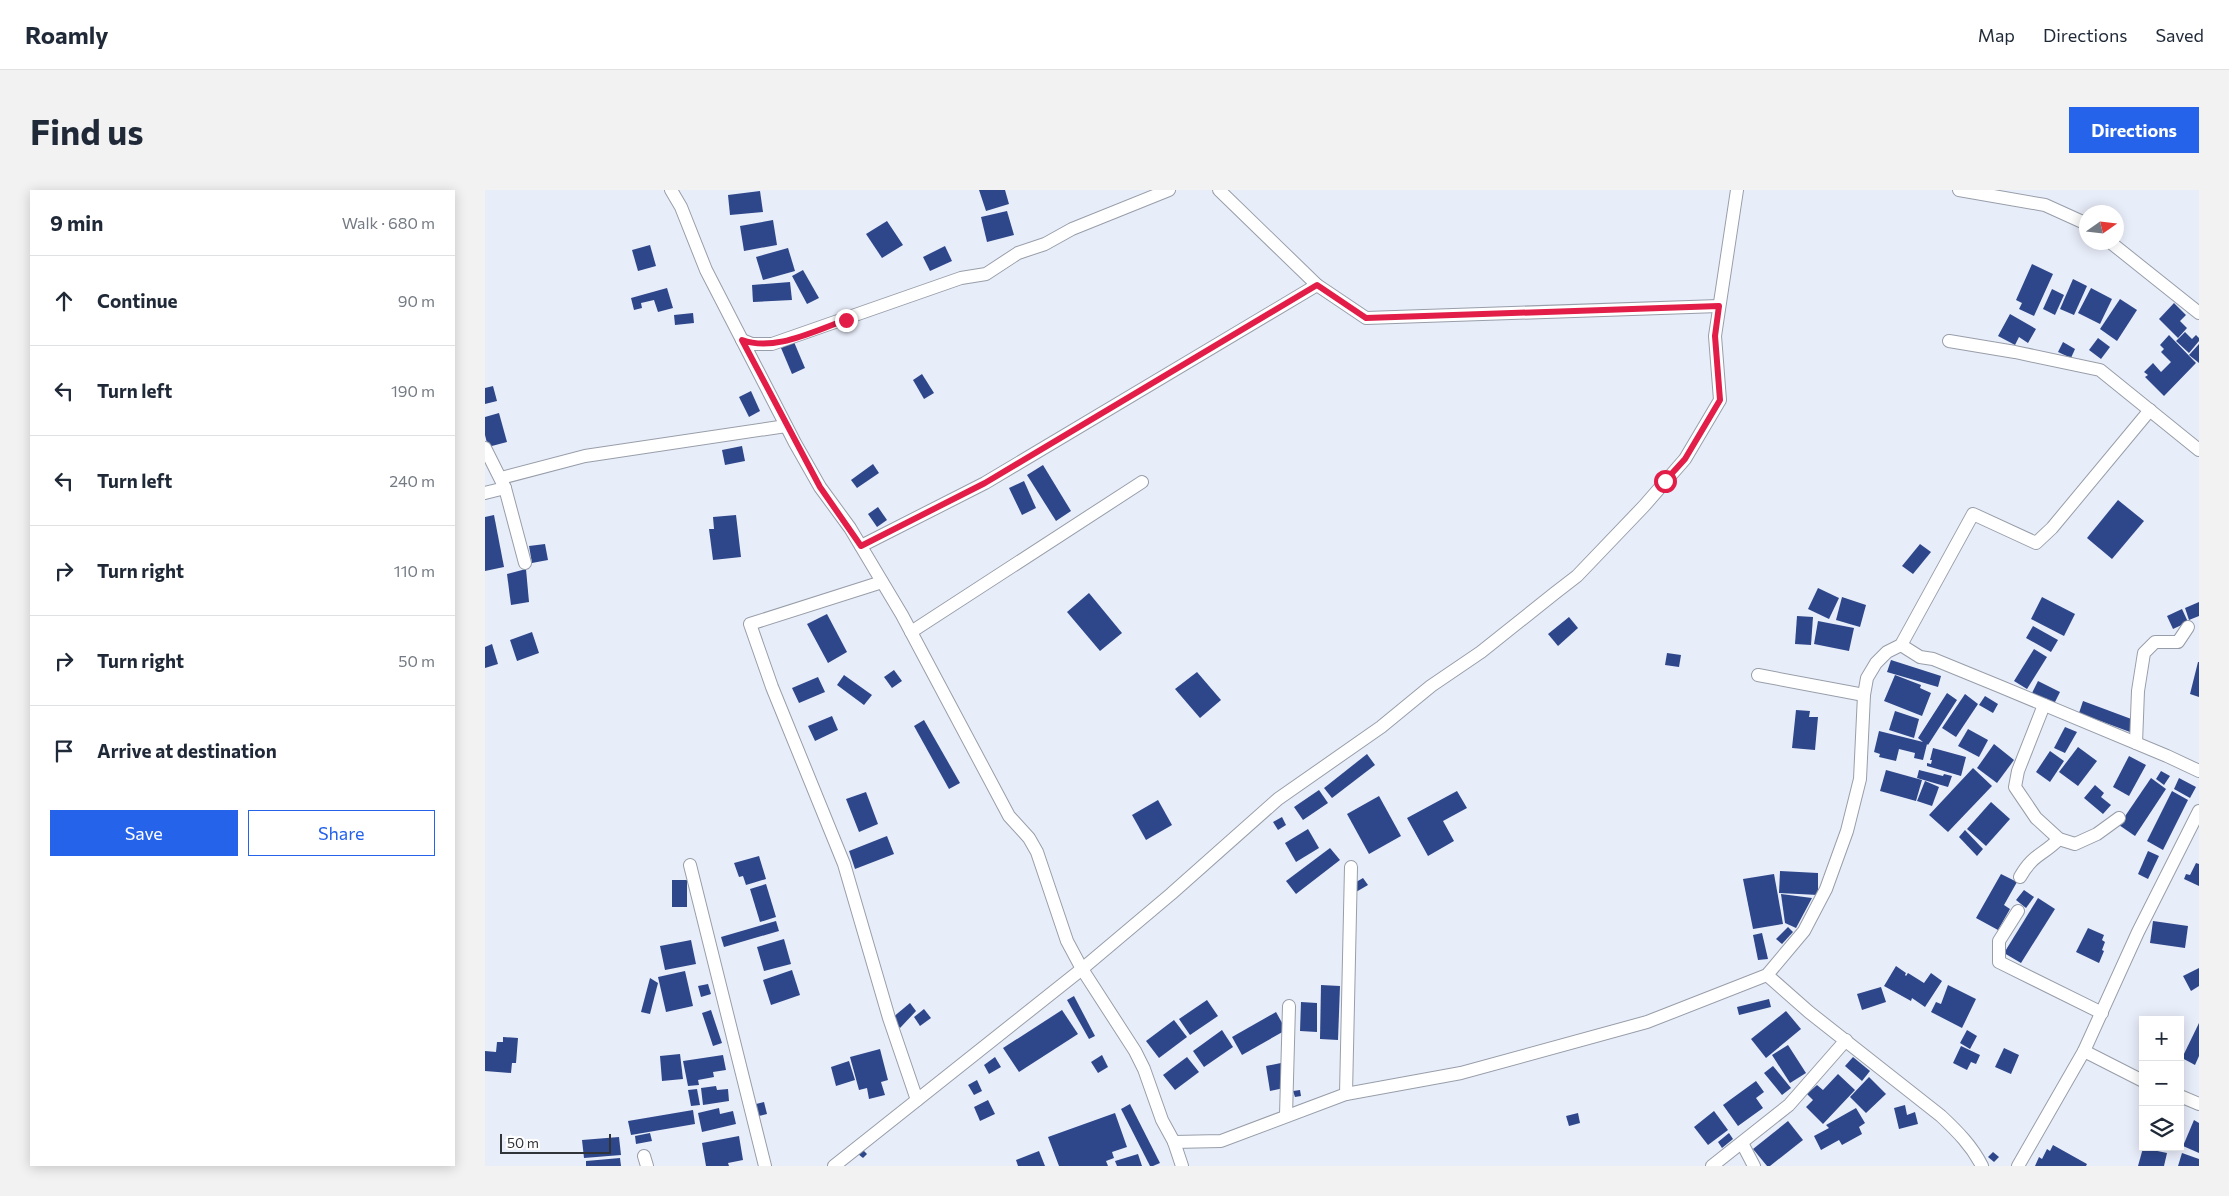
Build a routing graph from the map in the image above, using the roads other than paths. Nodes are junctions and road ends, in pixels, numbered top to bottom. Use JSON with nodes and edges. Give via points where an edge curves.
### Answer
{"nodes":[{"id":1,"x":671,"y":190,"type":"edge"},
{"id":2,"x":1169,"y":190,"type":"edge"},
{"id":3,"x":1219,"y":190,"type":"edge"},
{"id":4,"x":1737,"y":190,"type":"edge"},
{"id":5,"x":1959,"y":190,"type":"edge"},
{"id":6,"x":2079,"y":220,"type":"edge"},
{"id":7,"x":2120,"y":250,"type":"edge"},
{"id":8,"x":1317,"y":285,"type":"junction"},
{"id":9,"x":1719,"y":306,"type":"junction"},
{"id":10,"x":2199,"y":313,"type":"edge"},
{"id":11,"x":742,"y":340,"type":"junction"},
{"id":12,"x":1949,"y":341,"type":"dead end"},
{"id":13,"x":2150,"y":410,"type":"junction"},
{"id":14,"x":786,"y":426,"type":"junction"},
{"id":15,"x":485,"y":448,"type":"edge"},
{"id":16,"x":2199,"y":450,"type":"edge"},
{"id":17,"x":1142,"y":482,"type":"dead end"},
{"id":18,"x":503,"y":483,"type":"junction"},
{"id":19,"x":485,"y":493,"type":"edge"},
{"id":20,"x":861,"y":546,"type":"junction"},
{"id":21,"x":525,"y":564,"type":"dead end"},
{"id":22,"x":882,"y":582,"type":"junction"},
{"id":23,"x":2188,"y":626,"type":"dead end"},
{"id":24,"x":911,"y":632,"type":"junction"},
{"id":25,"x":1901,"y":645,"type":"junction"},
{"id":26,"x":1757,"y":675,"type":"dead end"},
{"id":27,"x":1864,"y":695,"type":"junction"},
{"id":28,"x":2044,"y":705,"type":"junction"},
{"id":29,"x":2136,"y":743,"type":"junction"},
{"id":30,"x":2199,"y":771,"type":"edge"},
{"id":31,"x":2199,"y":811,"type":"edge"},
{"id":32,"x":2119,"y":818,"type":"dead end"},
{"id":33,"x":2059,"y":840,"type":"junction"},
{"id":34,"x":690,"y":865,"type":"dead end"},
{"id":35,"x":1351,"y":867,"type":"dead end"},
{"id":36,"x":2020,"y":877,"type":"dead end"},
{"id":37,"x":2018,"y":911,"type":"dead end"},
{"id":38,"x":1081,"y":969,"type":"junction"},
{"id":39,"x":1767,"y":976,"type":"junction"},
{"id":40,"x":1289,"y":1006,"type":"dead end"},
{"id":41,"x":2102,"y":1013,"type":"junction"},
{"id":42,"x":1846,"y":1040,"type":"junction"},
{"id":43,"x":2084,"y":1051,"type":"junction"},
{"id":44,"x":2139,"y":1079,"type":"edge"},
{"id":45,"x":1346,"y":1094,"type":"junction"},
{"id":46,"x":2184,"y":1098,"type":"edge"},
{"id":47,"x":917,"y":1100,"type":"junction"},
{"id":48,"x":2199,"y":1104,"type":"edge"},
{"id":49,"x":1286,"y":1116,"type":"junction"},
{"id":50,"x":1175,"y":1142,"type":"junction"},
{"id":51,"x":1742,"y":1143,"type":"junction"},
{"id":52,"x":765,"y":1166,"type":"edge"},
{"id":53,"x":834,"y":1166,"type":"edge"},
{"id":54,"x":1182,"y":1166,"type":"edge"},
{"id":55,"x":1712,"y":1166,"type":"edge"},
{"id":56,"x":1754,"y":1166,"type":"edge"},
{"id":57,"x":1982,"y":1166,"type":"edge"},
{"id":58,"x":2019,"y":1166,"type":"edge"}],
"edges":[{"from":1,"to":11,"type":"street"},
{"from":2,"to":11,"type":"street","via":[[1018,253],[986,274],[961,278],[772,344],[753,344]]},
{"from":3,"to":8,"type":"street"},
{"from":4,"to":9,"type":"street"},
{"from":5,"to":6,"type":"street","via":[[2045,205]]},
{"from":7,"to":10,"type":"street"},
{"from":8,"to":9,"type":"street","via":[[1366,318]]},
{"from":8,"to":20,"type":"street","via":[[985,483]]},
{"from":9,"to":38,"type":"street","via":[[1715,336],[1720,400],[1685,459],[1617,535],[1577,576],[1481,652],[1278,798]]},
{"from":11,"to":14,"type":"street"},
{"from":12,"to":13,"type":"street","via":[[2100,370]]},
{"from":13,"to":16,"type":"street"},
{"from":13,"to":25,"type":"street","via":[[2036,543],[1973,514]]},
{"from":14,"to":18,"type":"street","via":[[585,456]]},
{"from":14,"to":20,"type":"street","via":[[820,487]]},
{"from":15,"to":18,"type":"street"},
{"from":17,"to":24,"type":"street"},
{"from":18,"to":19,"type":"street"},
{"from":18,"to":21,"type":"street"},
{"from":20,"to":22,"type":"street"},
{"from":22,"to":24,"type":"street"},
{"from":22,"to":47,"type":"street","via":[[750,624],[844,864],[889,1018]]},
{"from":23,"to":29,"type":"street","via":[[2178,642],[2155,642],[2144,653],[2138,691]]},
{"from":24,"to":38,"type":"street","via":[[1009,816],[1037,852],[1045,883]]},
{"from":25,"to":27,"type":"street","via":[[1876,663],[1867,678]]},
{"from":25,"to":28,"type":"street","via":[[1919,657],[1933,659]]},
{"from":26,"to":27,"type":"street"},
{"from":27,"to":39,"type":"street","via":[[1860,779],[1837,861],[1827,889],[1804,931]]},
{"from":28,"to":29,"type":"street"},
{"from":28,"to":33,"type":"street","via":[[2017,771],[2015,787],[2036,818]]},
{"from":29,"to":30,"type":"street"},
{"from":31,"to":41,"type":"street","via":[[2138,932]]},
{"from":32,"to":33,"type":"street","via":[[2097,834],[2075,844]]},
{"from":33,"to":36,"type":"street","via":[[2049,850],[2036,855]]},
{"from":34,"to":52,"type":"street"},
{"from":35,"to":45,"type":"street"},
{"from":37,"to":41,"type":"street","via":[[1999,941],[1999,962]]},
{"from":38,"to":47,"type":"street"},
{"from":38,"to":50,"type":"street","via":[[1135,1052],[1162,1120]]},
{"from":39,"to":42,"type":"street"},
{"from":39,"to":45,"type":"street","via":[[1637,1025],[1461,1073]]},
{"from":40,"to":49,"type":"street"},
{"from":41,"to":43,"type":"street"},
{"from":42,"to":51,"type":"street","via":[[1789,1105]]},
{"from":42,"to":57,"type":"street","via":[[1941,1116],[1961,1135]]},
{"from":43,"to":44,"type":"street"},
{"from":43,"to":58,"type":"street"},
{"from":45,"to":49,"type":"street"},
{"from":46,"to":48,"type":"street"},
{"from":47,"to":53,"type":"street"},
{"from":49,"to":50,"type":"street","via":[[1221,1141]]},
{"from":50,"to":54,"type":"street"},
{"from":51,"to":55,"type":"street"},
{"from":51,"to":56,"type":"street"}]}
